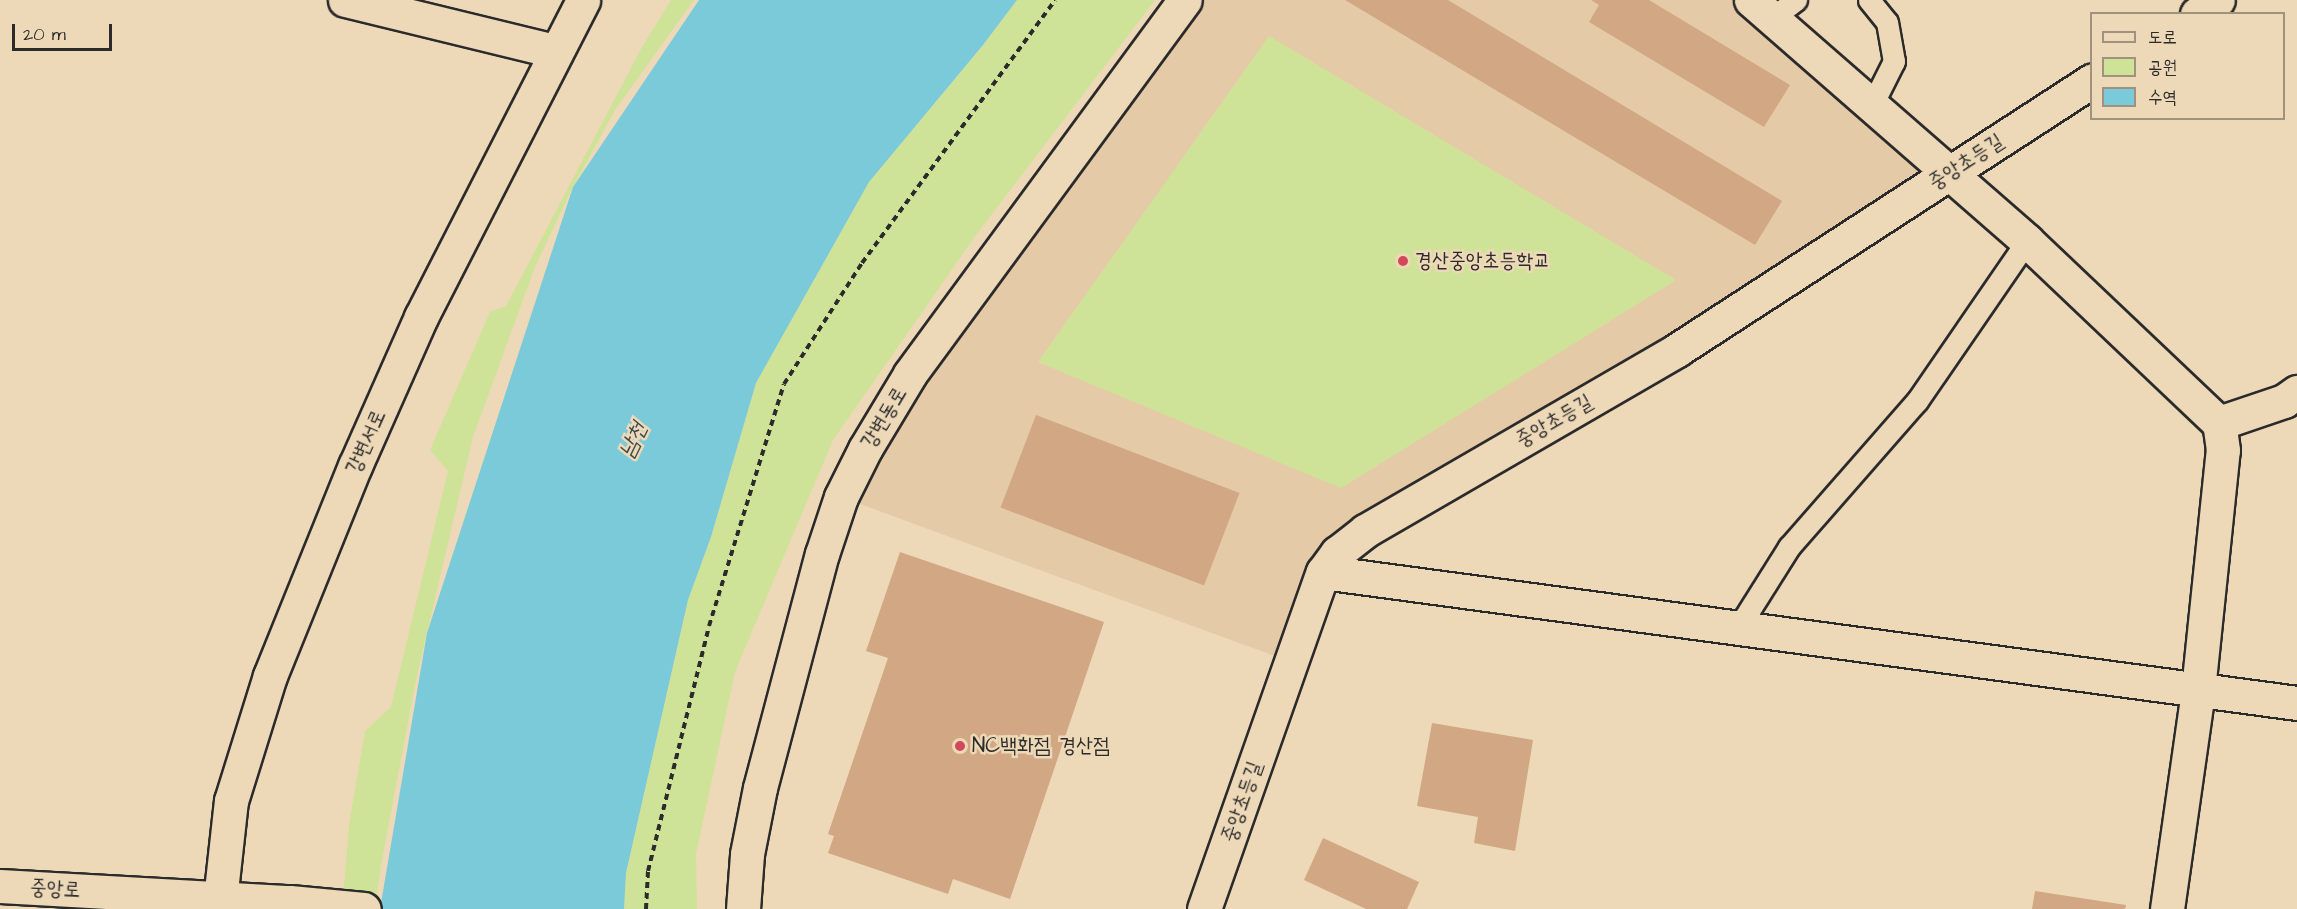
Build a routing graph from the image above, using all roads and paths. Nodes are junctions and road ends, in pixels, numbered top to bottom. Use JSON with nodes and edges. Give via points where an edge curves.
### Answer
{"nodes":[{"id":1,"x":345,"y":0,"type":"edge"},
{"id":2,"x":583,"y":0,"type":"edge"},
{"id":3,"x":1055,"y":0,"type":"edge"},
{"id":4,"x":1185,"y":0,"type":"edge"},
{"id":5,"x":1869,"y":0,"type":"edge"},
{"id":6,"x":2218,"y":0,"type":"edge"},
{"id":7,"x":1773,"y":6,"type":"edge"},
{"id":8,"x":2200,"y":12,"type":"edge"},
{"id":9,"x":555,"y":51,"type":"junction"},
{"id":10,"x":2090,"y":82,"type":"edge"},
{"id":11,"x":1872,"y":105,"type":"junction"},
{"id":12,"x":1950,"y":172,"type":"junction"},
{"id":13,"x":2027,"y":242,"type":"junction"},
{"id":14,"x":2293,"y":398,"type":"edge"},
{"id":15,"x":2219,"y":423,"type":"junction"},
{"id":16,"x":1323,"y":572,"type":"junction"},
{"id":17,"x":1738,"y":628,"type":"junction"},
{"id":18,"x":2198,"y":690,"type":"junction"},
{"id":19,"x":2297,"y":703,"type":"edge"},
{"id":20,"x":0,"y":886,"type":"edge"},
{"id":21,"x":218,"y":903,"type":"edge"},
{"id":22,"x":363,"y":909,"type":"edge"},
{"id":23,"x":646,"y":909,"type":"edge"},
{"id":24,"x":743,"y":909,"type":"edge"},
{"id":25,"x":1204,"y":909,"type":"edge"},
{"id":26,"x":2167,"y":909,"type":"edge"}],
"edges":[{"from":1,"to":9,"type":"street"},
{"from":2,"to":9,"type":"street","name":"강변서로"},
{"from":3,"to":23,"type":"path","via":[[862,263],[784,384],[709,626],[648,871]]},
{"from":4,"to":24,"type":"street","name":"강변동로","via":[[910,374],[841,497],[822,554],[760,788],[747,854]]},
{"from":5,"to":11,"type":"lane","via":[[1887,21],[1894,61]]},
{"from":6,"to":8,"type":"street"},
{"from":7,"to":11,"type":"street"},
{"from":9,"to":21,"type":"street","name":"강변서로","via":[[421,317],[355,466],[270,676],[231,801]]},
{"from":10,"to":12,"type":"street","name":"중앙초등길"},
{"from":11,"to":12,"type":"street"},
{"from":12,"to":13,"type":"street"},
{"from":12,"to":16,"type":"street","name":"중앙초등길","via":[[1677,350],[1365,531],[1337,553]]},
{"from":13,"to":15,"type":"street"},
{"from":13,"to":17,"type":"lane","via":[[1917,400],[1790,547]]},
{"from":14,"to":15,"type":"street"},
{"from":15,"to":18,"type":"street","via":[[2223,450]]},
{"from":16,"to":17,"type":"street"},
{"from":16,"to":25,"type":"street","name":"중앙초등길"},
{"from":17,"to":18,"type":"street"},
{"from":18,"to":19,"type":"street"},
{"from":18,"to":26,"type":"street"},
{"from":20,"to":21,"type":"street","name":"중앙로"},
{"from":21,"to":22,"type":"street","name":"중앙로","via":[[291,902]]}]}
